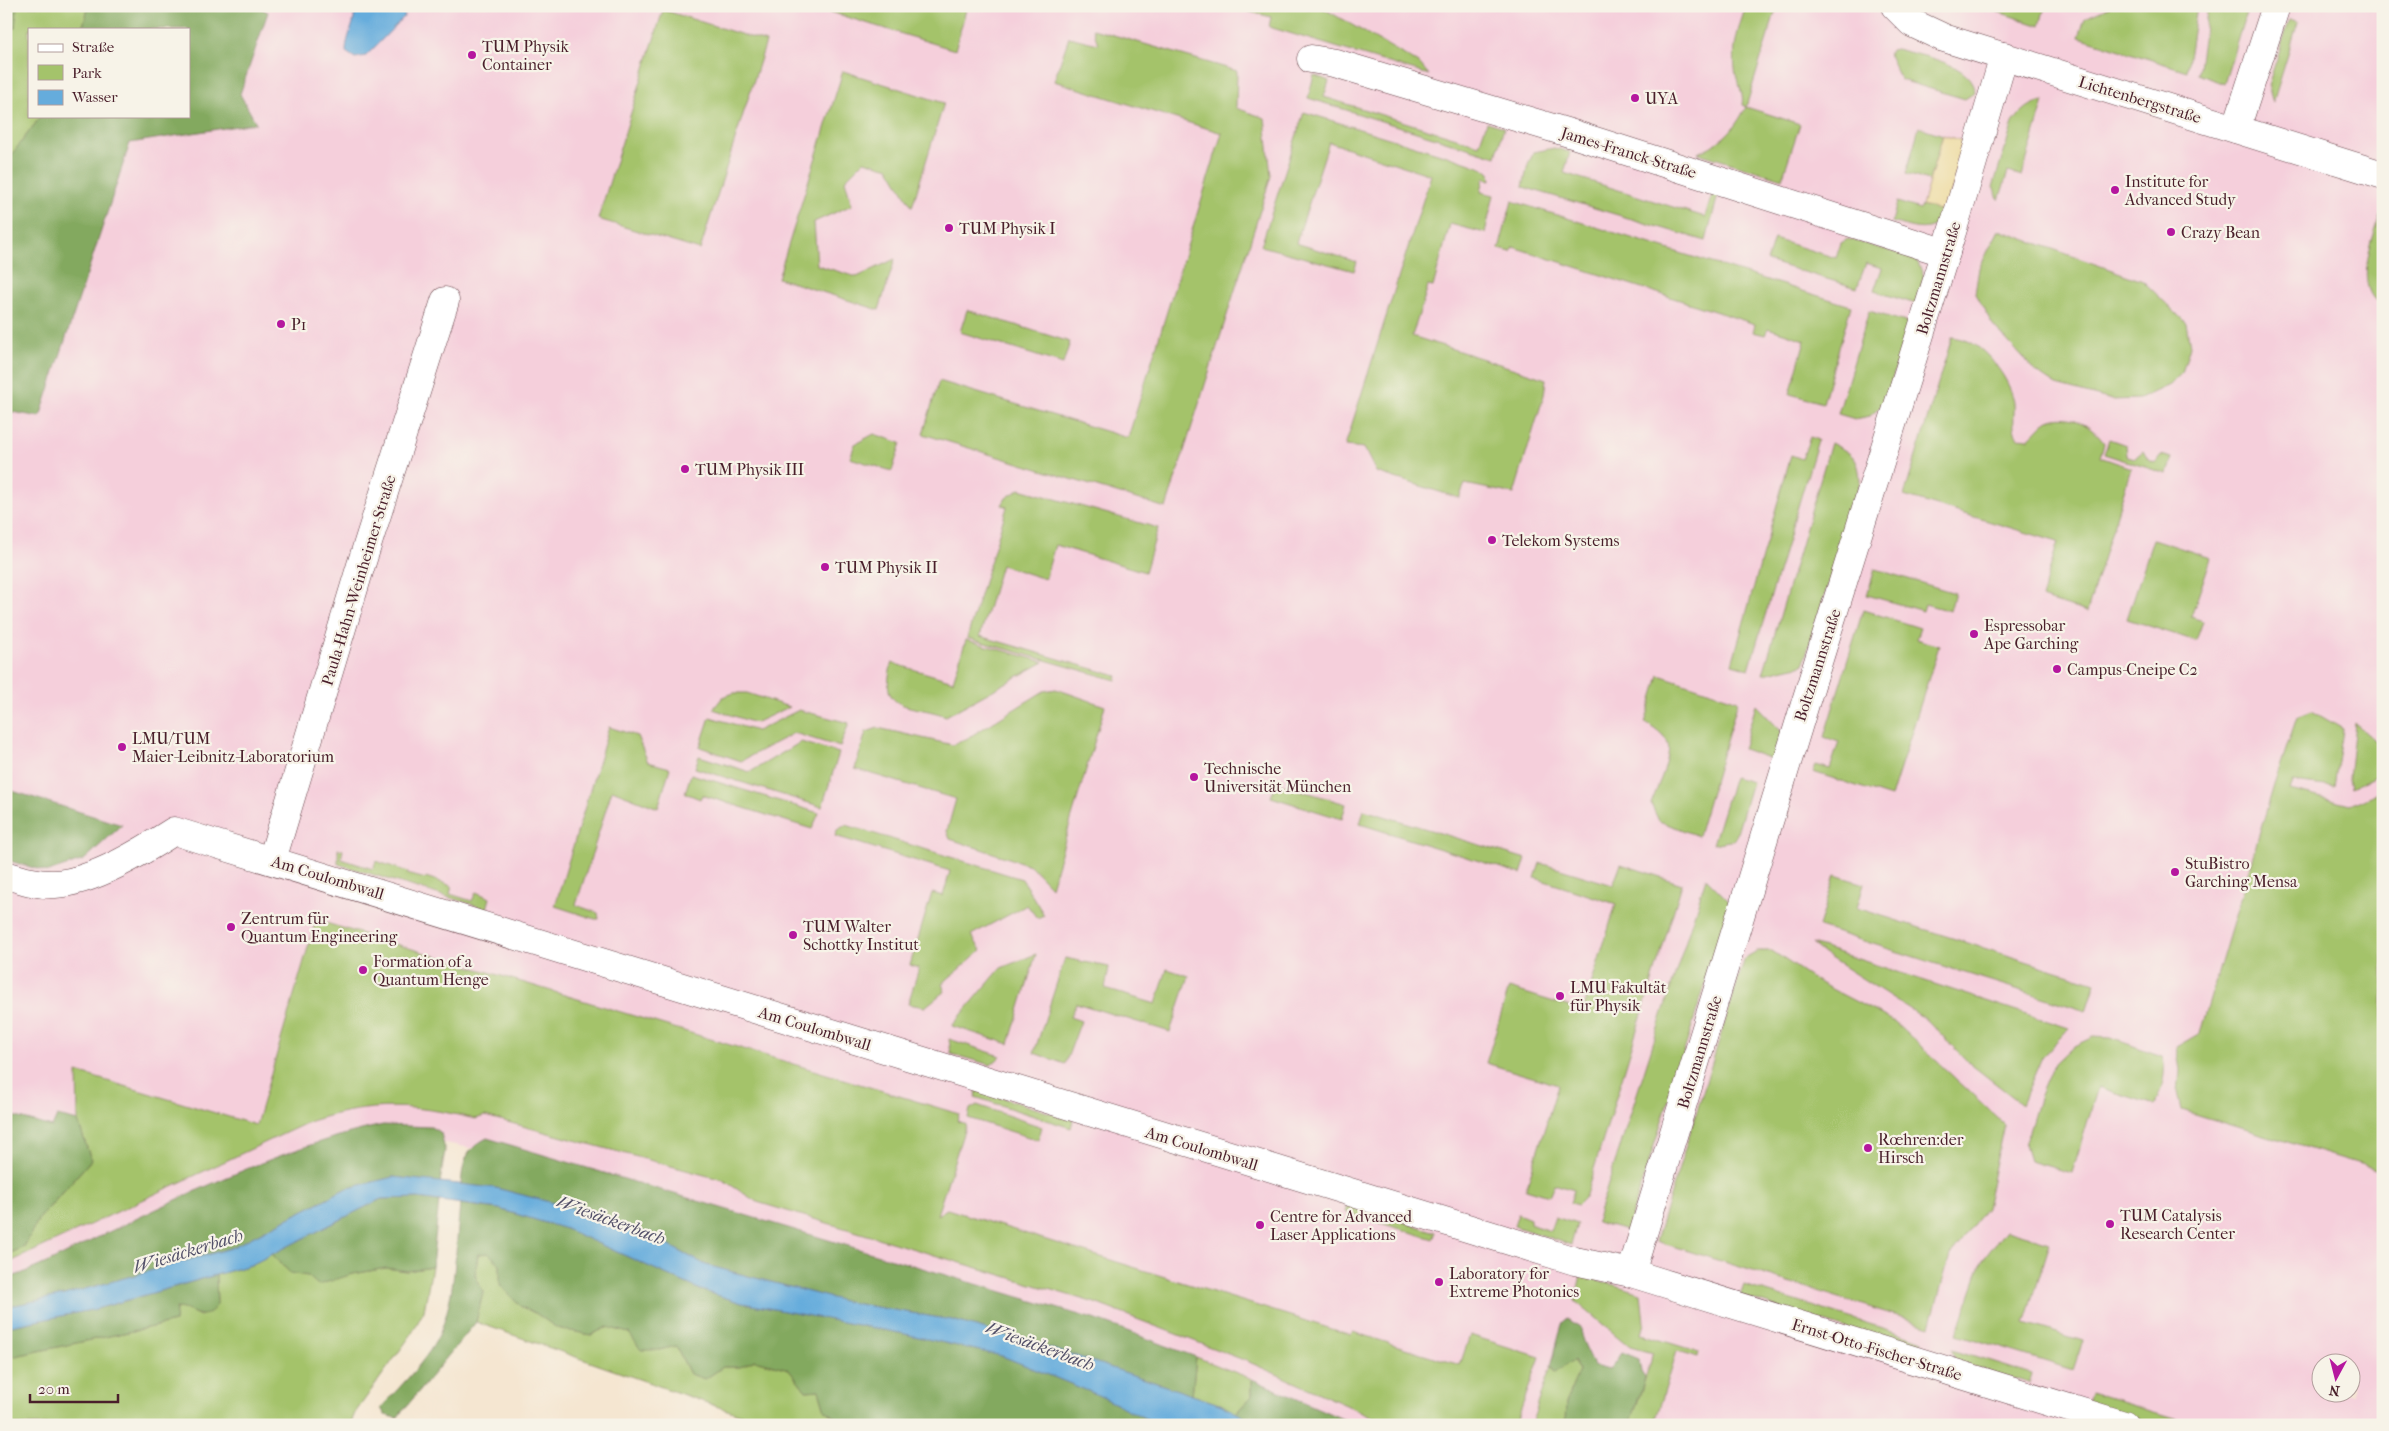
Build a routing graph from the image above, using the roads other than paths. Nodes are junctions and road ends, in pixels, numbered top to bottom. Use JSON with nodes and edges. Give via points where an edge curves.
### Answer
{"nodes":[{"id":1,"x":2276,"y":6,"type":"edge"},
{"id":2,"x":1898,"y":10,"type":"edge"},
{"id":3,"x":2004,"y":56,"type":"junction"},
{"id":4,"x":1311,"y":58,"type":"dead end"},
{"id":5,"x":2236,"y":129,"type":"junction"},
{"id":6,"x":2383,"y":175,"type":"edge"},
{"id":7,"x":1946,"y":253,"type":"junction"},
{"id":8,"x":446,"y":301,"type":"dead end"},
{"id":9,"x":272,"y":860,"type":"junction"},
{"id":10,"x":6,"y":875,"type":"edge"},
{"id":11,"x":1631,"y":1273,"type":"junction"},
{"id":12,"x":2124,"y":1425,"type":"edge"}],
"edges":[{"from":1,"to":5,"type":"street"},
{"from":2,"to":3,"type":"street","name":"Lichtenbergstraße","via":[[1922,29]]},
{"from":3,"to":5,"type":"street","name":"Lichtenbergstraße"},
{"from":3,"to":7,"type":"street","name":"Boltzmannstraße"},
{"from":4,"to":7,"type":"street","name":"James-Franck-Straße","via":[[1566,132]]},
{"from":5,"to":6,"type":"street","name":"Lichtenbergstraße"},
{"from":7,"to":11,"type":"street","name":"Boltzmannstraße"},
{"from":8,"to":9,"type":"street","name":"Paula-Hahn-Weinheimer-Straße","via":[[361,565]]},
{"from":9,"to":10,"type":"street","name":"Am Coulombwall","via":[[174,831],[134,856],[76,880],[46,884]]},
{"from":9,"to":11,"type":"street","name":"Am Coulombwall","via":[[1126,1125],[1575,1261]]},
{"from":11,"to":12,"type":"street","name":"Ernst-Otto-Fischer-Straße"}]}
